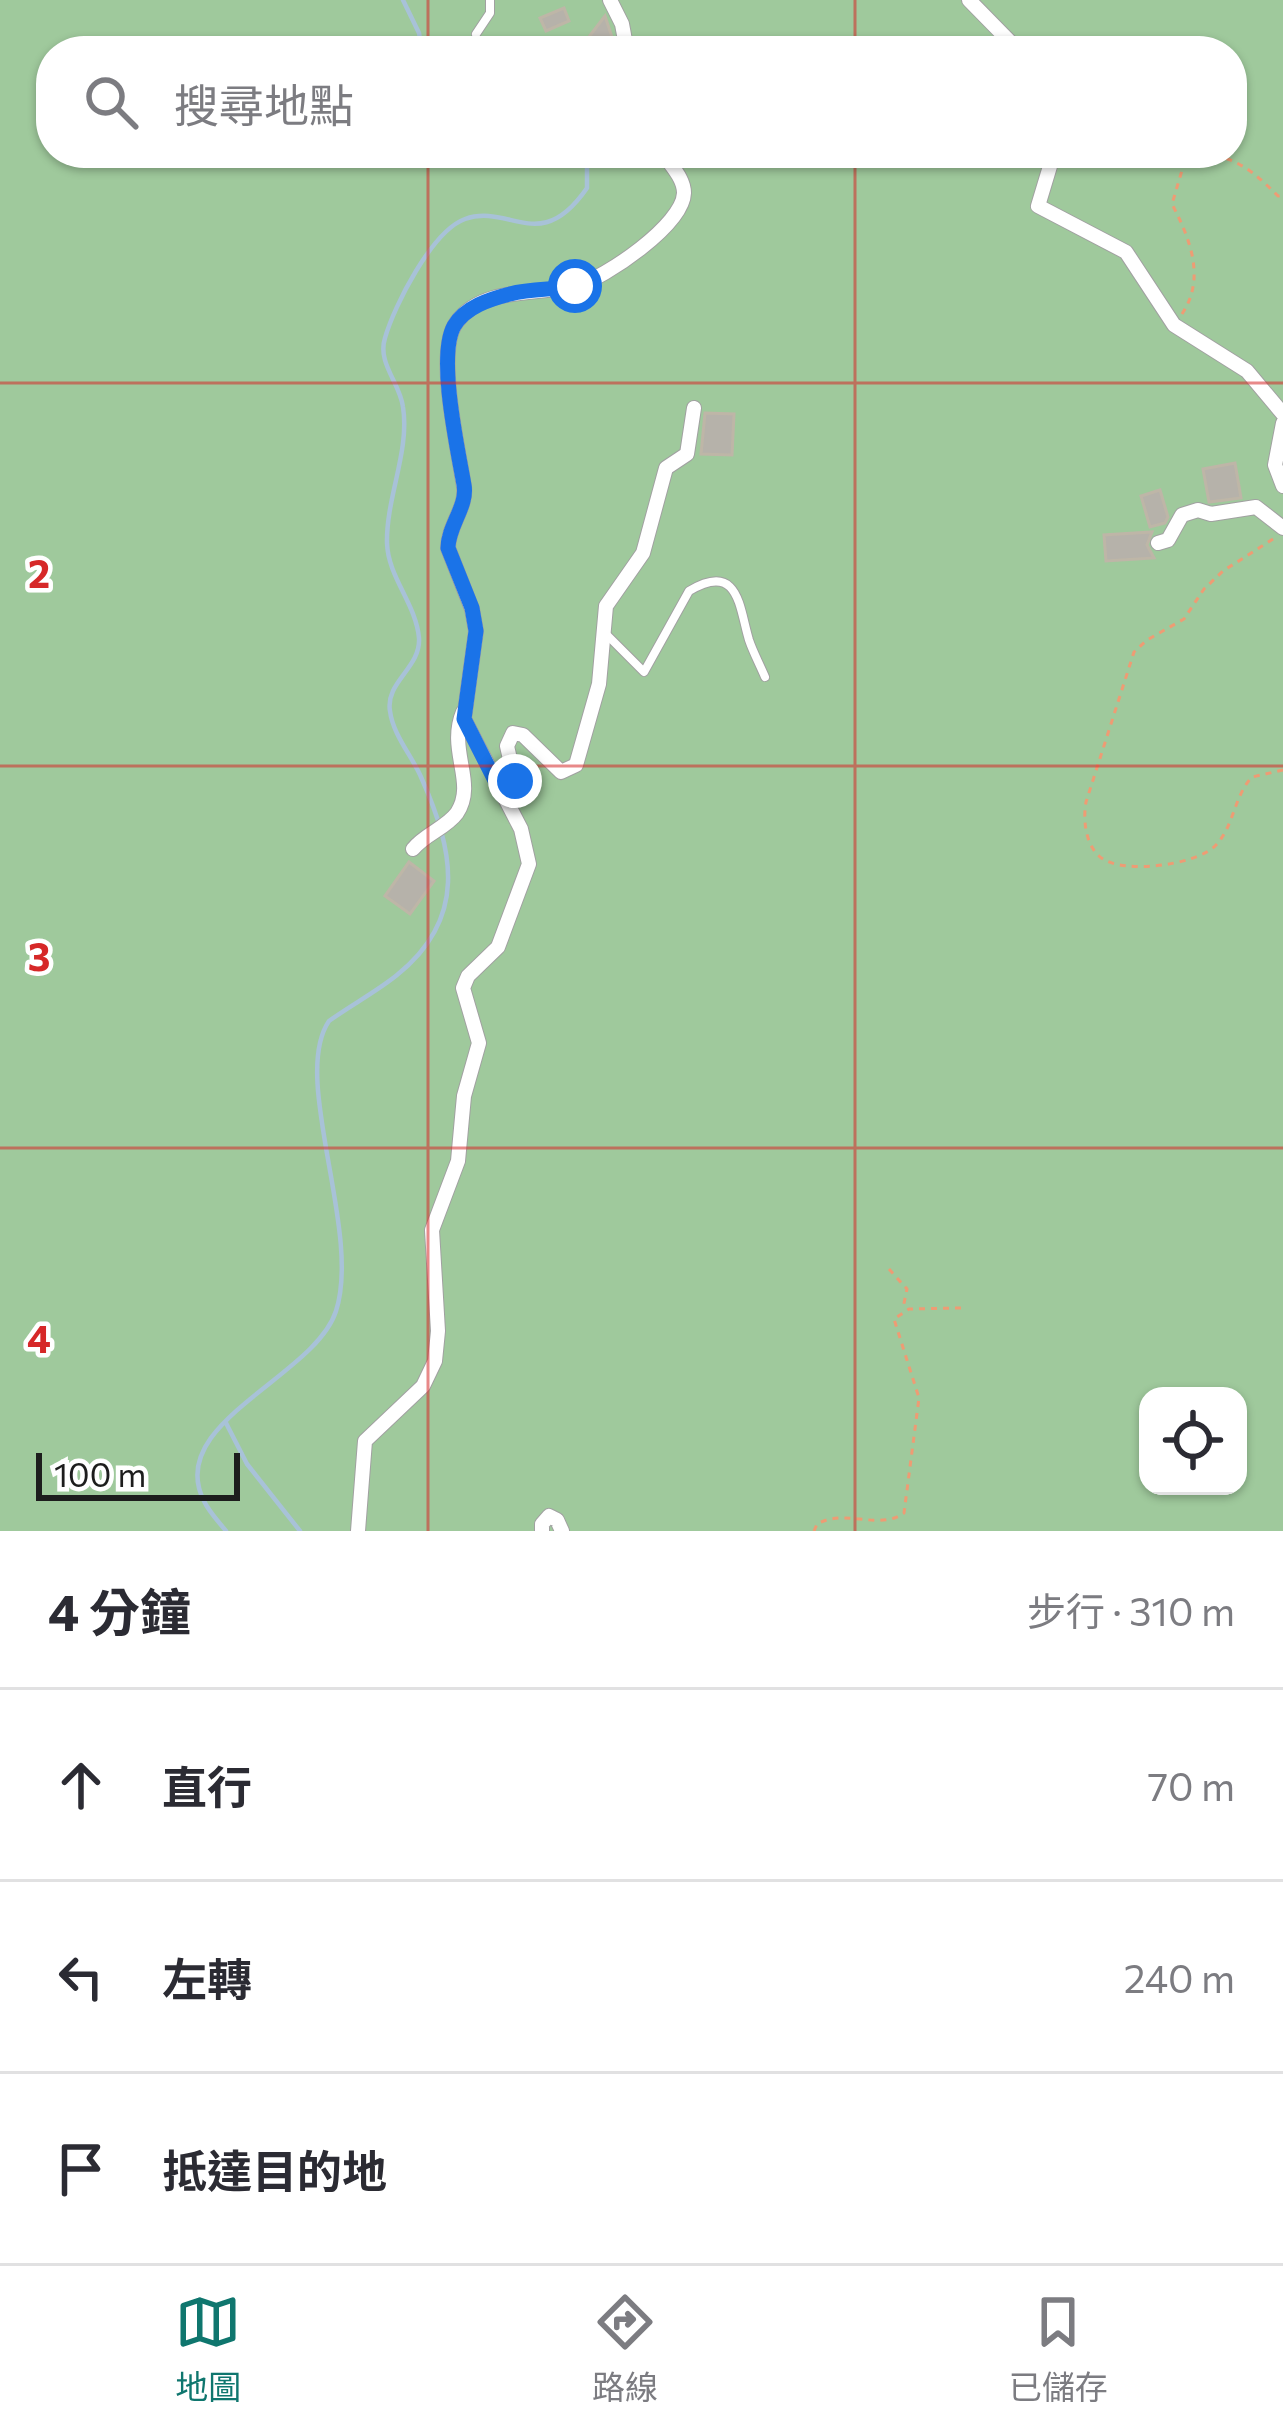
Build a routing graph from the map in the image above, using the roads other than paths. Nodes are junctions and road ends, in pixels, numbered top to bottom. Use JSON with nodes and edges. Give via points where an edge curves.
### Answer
{"nodes":[{"id":1,"x":490,"y":0,"type":"edge"},
{"id":2,"x":610,"y":0,"type":"edge"},
{"id":3,"x":969,"y":0,"type":"edge"},
{"id":4,"x":476,"y":34,"type":"dead end"},
{"id":5,"x":624,"y":36,"type":"edge"},
{"id":6,"x":1004,"y":36,"type":"edge"},
{"id":7,"x":672,"y":168,"type":"edge"},
{"id":8,"x":1049,"y":168,"type":"edge"},
{"id":9,"x":694,"y":408,"type":"dead end"},
{"id":10,"x":1283,"y":414,"type":"edge"},
{"id":11,"x":1283,"y":423,"type":"edge"},
{"id":12,"x":1283,"y":486,"type":"edge"},
{"id":13,"x":1283,"y":529,"type":"edge"},
{"id":14,"x":1158,"y":543,"type":"dead end"},
{"id":15,"x":601,"y":631,"type":"junction"},
{"id":16,"x":765,"y":677,"type":"dead end"},
{"id":17,"x":464,"y":712,"type":"junction"},
{"id":18,"x":503,"y":796,"type":"junction"},
{"id":19,"x":413,"y":849,"type":"dead end"},
{"id":20,"x":358,"y":1531,"type":"edge"},
{"id":21,"x":542,"y":1531,"type":"edge"},
{"id":22,"x":562,"y":1531,"type":"edge"}],
"edges":[{"from":1,"to":4,"type":"lane"},
{"from":2,"to":5,"type":"street"},
{"from":3,"to":6,"type":"street"},
{"from":7,"to":17,"type":"street","via":[[683,186],[674,219],[588,282],[478,305],[452,332],[465,492],[448,548],[476,631]]},
{"from":8,"to":10,"type":"street","via":[[1038,206],[1126,252],[1174,325],[1247,370]]},
{"from":9,"to":15,"type":"street","via":[[687,454],[666,468],[643,553],[609,599]]},
{"from":11,"to":12,"type":"street","via":[[1275,465]]},
{"from":13,"to":14,"type":"street","via":[[1256,507],[1198,510],[1182,514]]},
{"from":15,"to":16,"type":"lane","via":[[644,672],[689,591],[726,585],[740,598]]},
{"from":15,"to":18,"type":"street","via":[[599,684],[576,765],[561,772],[513,733],[507,746],[515,781]]},
{"from":17,"to":18,"type":"street"},
{"from":17,"to":19,"type":"street","via":[[456,740],[463,799]]},
{"from":18,"to":20,"type":"street","via":[[525,840],[528,874],[498,947],[463,988],[479,1043],[458,1161],[432,1230],[435,1361],[423,1386],[364,1442]]},
{"from":21,"to":22,"type":"street","via":[[549,1516]]}]}
